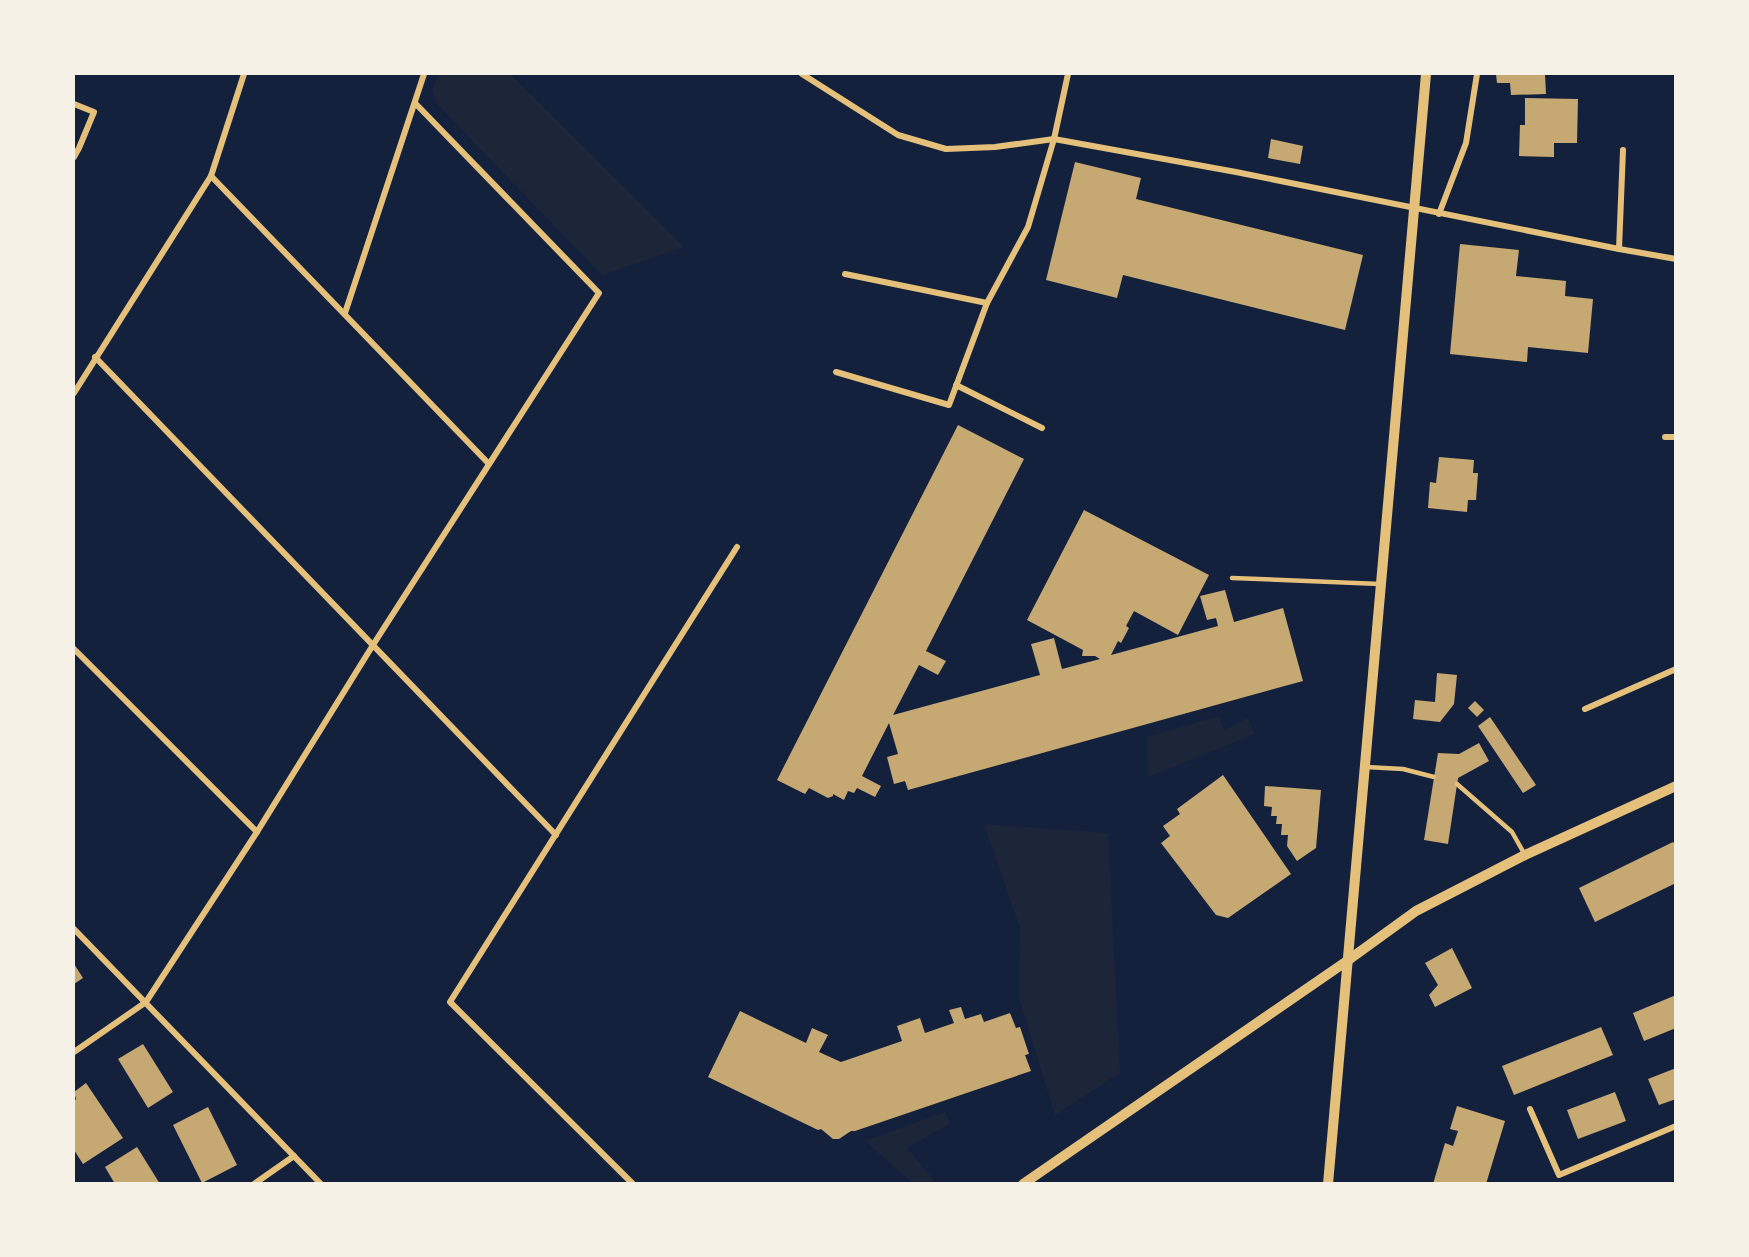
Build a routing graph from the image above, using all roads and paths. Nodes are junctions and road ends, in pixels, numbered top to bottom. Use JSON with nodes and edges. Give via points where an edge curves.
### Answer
{"nodes":[{"id":1,"x":244,"y":74,"type":"edge"},
{"id":2,"x":424,"y":74,"type":"edge"},
{"id":3,"x":802,"y":74,"type":"edge"},
{"id":4,"x":1068,"y":74,"type":"edge"},
{"id":5,"x":1426,"y":74,"type":"edge"},
{"id":6,"x":1477,"y":74,"type":"edge"},
{"id":7,"x":415,"y":103,"type":"junction"},
{"id":8,"x":74,"y":104,"type":"edge"},
{"id":9,"x":1054,"y":139,"type":"junction"},
{"id":10,"x":1623,"y":150,"type":"dead end"},
{"id":11,"x":74,"y":157,"type":"edge"},
{"id":12,"x":211,"y":176,"type":"junction"},
{"id":13,"x":1413,"y":207,"type":"junction"},
{"id":14,"x":1439,"y":214,"type":"junction"},
{"id":15,"x":1619,"y":249,"type":"junction"},
{"id":16,"x":1676,"y":259,"type":"edge"},
{"id":17,"x":845,"y":273,"type":"dead end"},
{"id":18,"x":987,"y":303,"type":"junction"},
{"id":19,"x":345,"y":313,"type":"junction"},
{"id":20,"x":95,"y":357,"type":"junction"},
{"id":21,"x":836,"y":372,"type":"dead end"},
{"id":22,"x":956,"y":385,"type":"junction"},
{"id":23,"x":74,"y":393,"type":"edge"},
{"id":24,"x":1042,"y":428,"type":"dead end"},
{"id":25,"x":1665,"y":437,"type":"dead end"},
{"id":26,"x":1676,"y":437,"type":"edge"},
{"id":27,"x":489,"y":464,"type":"junction"},
{"id":28,"x":737,"y":547,"type":"dead end"},
{"id":29,"x":1232,"y":578,"type":"dead end"},
{"id":30,"x":1380,"y":584,"type":"junction"},
{"id":31,"x":373,"y":645,"type":"junction"},
{"id":32,"x":74,"y":649,"type":"edge"},
{"id":33,"x":1676,"y":669,"type":"edge"},
{"id":34,"x":1585,"y":709,"type":"dead end"},
{"id":35,"x":1364,"y":767,"type":"junction"},
{"id":36,"x":1434,"y":777,"type":"dead end"},
{"id":37,"x":1457,"y":784,"type":"dead end"},
{"id":38,"x":1676,"y":786,"type":"edge"},
{"id":39,"x":257,"y":832,"type":"junction"},
{"id":40,"x":556,"y":835,"type":"junction"},
{"id":41,"x":1525,"y":855,"type":"junction"},
{"id":42,"x":74,"y":929,"type":"edge"},
{"id":43,"x":1347,"y":961,"type":"junction"},
{"id":44,"x":146,"y":1002,"type":"junction"},
{"id":45,"x":74,"y":1052,"type":"edge"},
{"id":46,"x":1530,"y":1110,"type":"dead end"},
{"id":47,"x":1676,"y":1126,"type":"edge"},
{"id":48,"x":294,"y":1156,"type":"junction"},
{"id":49,"x":254,"y":1184,"type":"edge"},
{"id":50,"x":321,"y":1184,"type":"edge"},
{"id":51,"x":633,"y":1184,"type":"edge"},
{"id":52,"x":1023,"y":1184,"type":"edge"},
{"id":53,"x":1328,"y":1184,"type":"edge"}],
"edges":[{"from":1,"to":12,"type":"street"},
{"from":2,"to":7,"type":"street"},
{"from":3,"to":9,"type":"street","via":[[898,135],[946,149]]},
{"from":4,"to":9,"type":"street"},
{"from":5,"to":13,"type":"street"},
{"from":6,"to":14,"type":"street","via":[[1466,143]]},
{"from":7,"to":19,"type":"street"},
{"from":7,"to":27,"type":"street","via":[[599,293]]},
{"from":8,"to":11,"type":"street","via":[[94,112]]},
{"from":9,"to":13,"type":"street"},
{"from":9,"to":18,"type":"street","via":[[1028,226]]},
{"from":10,"to":15,"type":"street"},
{"from":12,"to":19,"type":"street"},
{"from":12,"to":20,"type":"street"},
{"from":13,"to":14,"type":"street"},
{"from":13,"to":30,"type":"street"},
{"from":14,"to":15,"type":"street"},
{"from":15,"to":16,"type":"street"},
{"from":17,"to":18,"type":"street"},
{"from":18,"to":22,"type":"street"},
{"from":19,"to":27,"type":"street"},
{"from":20,"to":23,"type":"street"},
{"from":20,"to":31,"type":"street"},
{"from":21,"to":22,"type":"street","via":[[949,405]]},
{"from":22,"to":24,"type":"street"},
{"from":25,"to":26,"type":"street"},
{"from":27,"to":31,"type":"street"},
{"from":28,"to":40,"type":"street"},
{"from":29,"to":30,"type":"lane"},
{"from":30,"to":35,"type":"street"},
{"from":31,"to":39,"type":"street"},
{"from":31,"to":40,"type":"street"},
{"from":32,"to":39,"type":"street"},
{"from":33,"to":34,"type":"street"},
{"from":35,"to":36,"type":"lane","via":[[1403,769]]},
{"from":35,"to":43,"type":"street"},
{"from":37,"to":41,"type":"lane","via":[[1512,832]]},
{"from":38,"to":41,"type":"street"},
{"from":39,"to":44,"type":"street"},
{"from":40,"to":51,"type":"street","via":[[450,1002]]},
{"from":41,"to":43,"type":"street","via":[[1416,911]]},
{"from":42,"to":44,"type":"street"},
{"from":43,"to":52,"type":"street"},
{"from":43,"to":53,"type":"street"},
{"from":44,"to":45,"type":"street"},
{"from":44,"to":48,"type":"street"},
{"from":46,"to":47,"type":"street","via":[[1559,1175]]},
{"from":48,"to":49,"type":"street"},
{"from":48,"to":50,"type":"street"}]}
